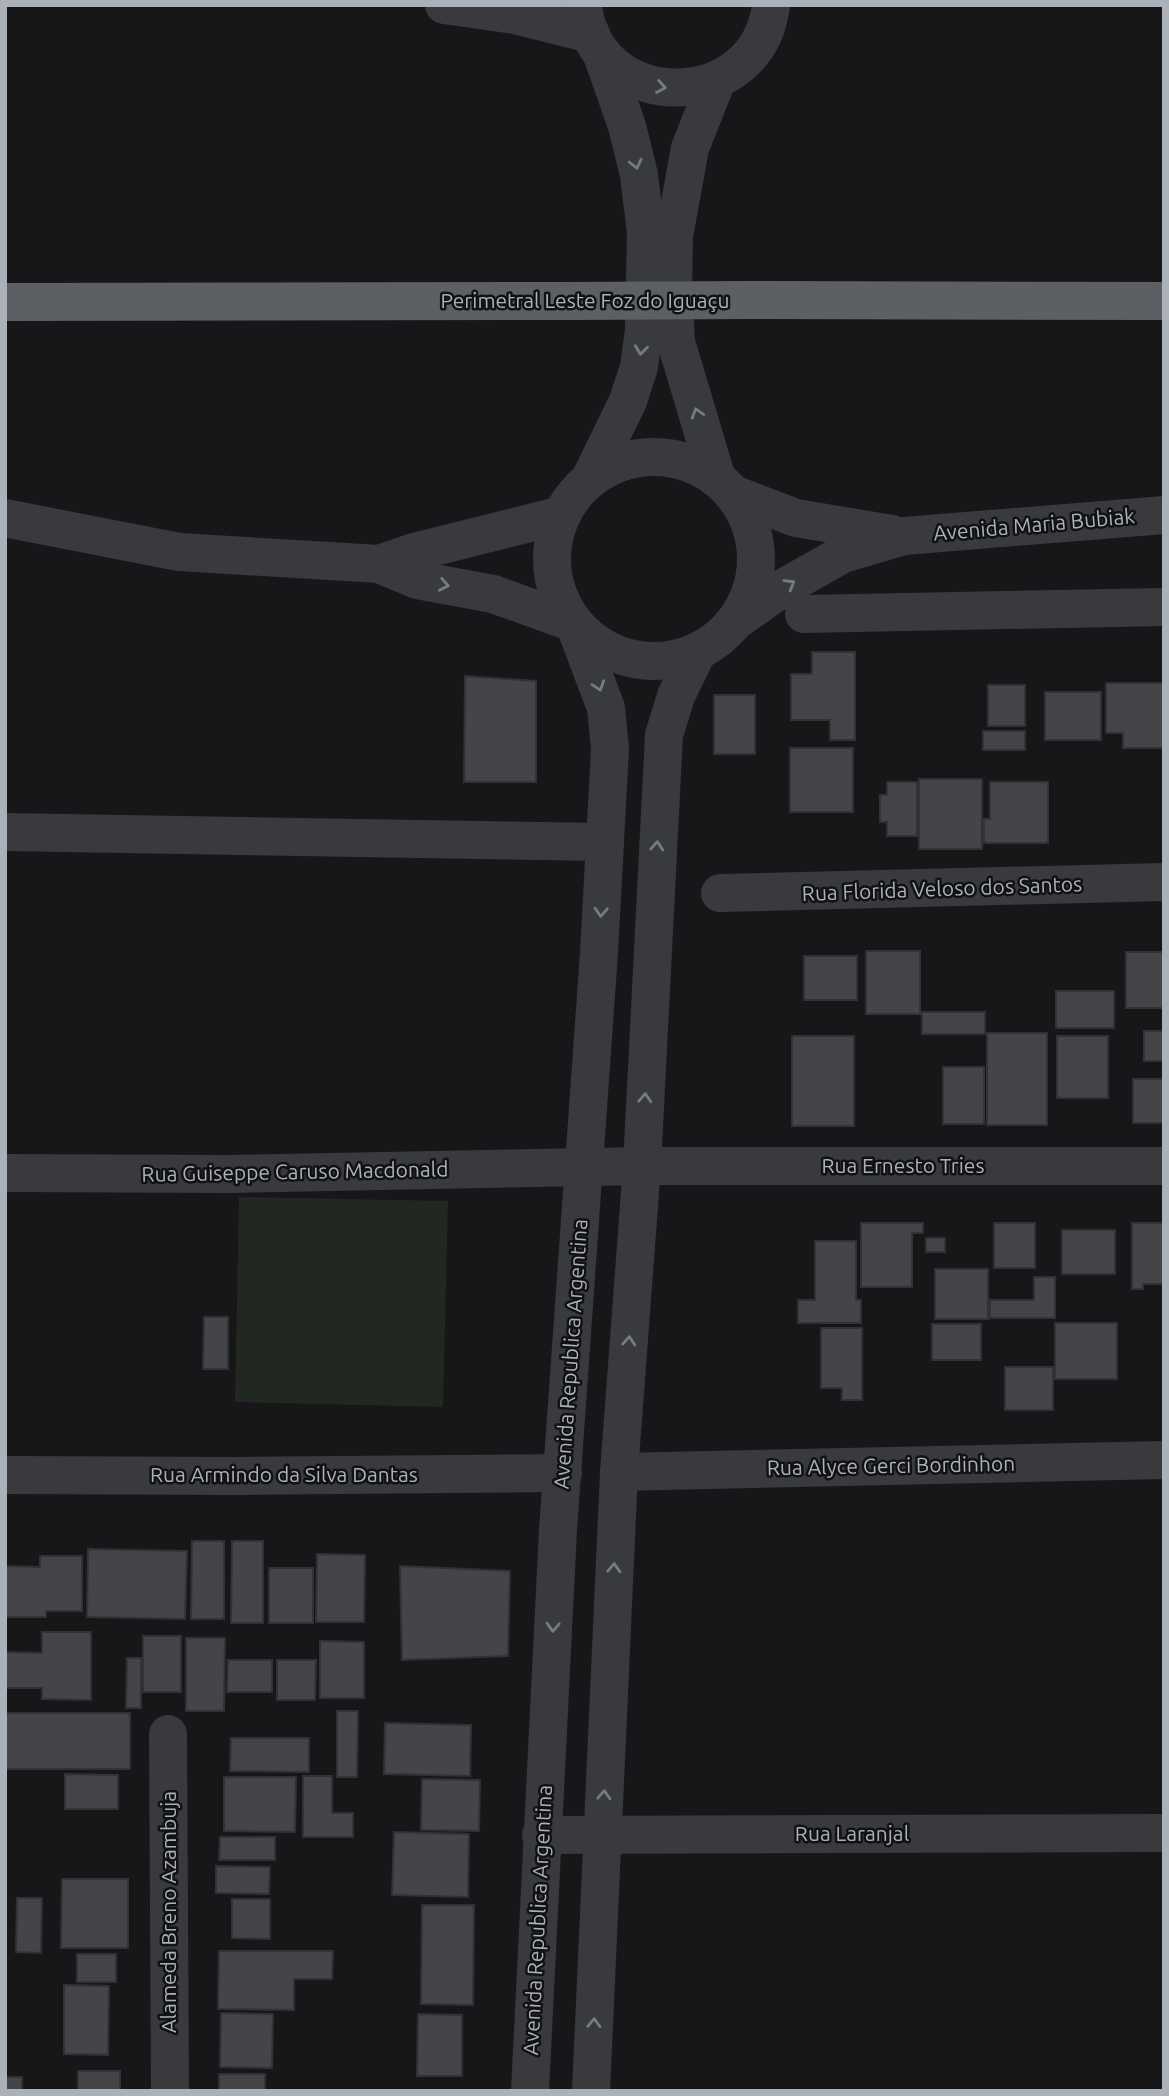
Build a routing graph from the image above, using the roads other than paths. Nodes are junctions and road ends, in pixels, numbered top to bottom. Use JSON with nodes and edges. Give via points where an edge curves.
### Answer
{"nodes":[{"id":1,"x":444,"y":5,"type":"edge"},
{"id":2,"x":771,"y":5,"type":"edge"},
{"id":3,"x":591,"y":30,"type":"edge"},
{"id":4,"x":718,"y":80,"type":"junction"},
{"id":5,"x":1164,"y":301,"type":"edge"},
{"id":6,"x":5,"y":302,"type":"edge"},
{"id":7,"x":590,"y":479,"type":"junction"},
{"id":8,"x":725,"y":486,"type":"junction"},
{"id":9,"x":562,"y":514,"type":"junction"},
{"id":10,"x":1164,"y":515,"type":"edge"},
{"id":11,"x":5,"y":519,"type":"edge"},
{"id":12,"x":904,"y":536,"type":"junction"},
{"id":13,"x":379,"y":564,"type":"junction"},
{"id":14,"x":1164,"y":607,"type":"edge"},
{"id":15,"x":804,"y":614,"type":"dead end"},
{"id":16,"x":734,"y":622,"type":"junction"},
{"id":17,"x":574,"y":623,"type":"junction"},
{"id":18,"x":698,"y":651,"type":"junction"},
{"id":19,"x":5,"y":832,"type":"edge"},
{"id":20,"x":605,"y":842,"type":"junction"},
{"id":21,"x":1164,"y":883,"type":"edge"},
{"id":22,"x":720,"y":893,"type":"dead end"},
{"id":23,"x":642,"y":1166,"type":"junction"},
{"id":24,"x":1164,"y":1166,"type":"edge"},
{"id":25,"x":584,"y":1168,"type":"junction"},
{"id":26,"x":5,"y":1173,"type":"edge"},
{"id":27,"x":1164,"y":1460,"type":"edge"},
{"id":28,"x":619,"y":1472,"type":"junction"},
{"id":29,"x":563,"y":1473,"type":"junction"},
{"id":30,"x":5,"y":1475,"type":"edge"},
{"id":31,"x":168,"y":1734,"type":"dead end"},
{"id":32,"x":1164,"y":1833,"type":"edge"},
{"id":33,"x":603,"y":1834,"type":"junction"},
{"id":34,"x":541,"y":1835,"type":"junction"},
{"id":35,"x":170,"y":2091,"type":"edge"},
{"id":36,"x":530,"y":2091,"type":"edge"},
{"id":37,"x":591,"y":2091,"type":"edge"}],
"edges":[{"from":1,"to":3,"type":"street"},
{"from":2,"to":4,"type":"street","via":[[763,36],[751,54]]},
{"from":3,"to":4,"type":"street","one_way":true,"via":[[634,79],[654,87],[697,87]]},
{"from":3,"to":7,"type":"street","one_way":true,"via":[[627,126],[646,233],[639,367],[628,401]]},
{"from":8,"to":4,"type":"street","one_way":true,"via":[[676,342],[673,276],[674,236],[690,148]]},
{"from":5,"to":6,"type":"highway","name":"Perimetral Leste Foz do Iguaçu","bridge":true},
{"from":7,"to":8,"type":"street","via":[[610,466],[653,456],[698,466]]},
{"from":7,"to":9,"type":"street"},
{"from":8,"to":12,"type":"street","name":"Avenida Maria Bubiak","via":[[796,518]]},
{"from":8,"to":16,"type":"street","via":[[750,525],[755,558],[750,592]]},
{"from":9,"to":13,"type":"street"},
{"from":9,"to":17,"type":"street","via":[[552,559],[558,592]]},
{"from":10,"to":12,"type":"street","name":"Avenida Maria Bubiak"},
{"from":11,"to":13,"type":"street","via":[[179,551]]},
{"from":16,"to":12,"type":"street","name":"Avenida Maria Bubiak","one_way":true,"via":[[843,554]]},
{"from":13,"to":17,"type":"street","one_way":true,"via":[[417,580],[493,594]]},
{"from":14,"to":15,"type":"street"},
{"from":16,"to":18,"type":"street"},
{"from":17,"to":18,"type":"street","via":[[590,639],[631,659],[654,661]]},
{"from":17,"to":20,"type":"street","name":"Avenida Republica Argentina","one_way":true,"via":[[606,708],[610,749]]},
{"from":23,"to":18,"type":"street","one_way":true,"via":[[664,735],[676,696]]},
{"from":19,"to":20,"type":"street"},
{"from":20,"to":25,"type":"street","name":"Avenida Republica Argentina","one_way":true},
{"from":21,"to":22,"type":"street","name":"Rua Florida Veloso dos Santos"},
{"from":23,"to":24,"type":"street","name":"Rua Ernesto Tries"},
{"from":23,"to":25,"type":"street","name":"Rua Ernesto Tries"},
{"from":28,"to":23,"type":"street","one_way":true},
{"from":25,"to":26,"type":"street","name":"Rua Guiseppe Caruso Macdonald"},
{"from":25,"to":29,"type":"street","name":"Avenida Republica Argentina"},
{"from":27,"to":28,"type":"street","name":"Rua Alyce Gerci Bordinhon"},
{"from":33,"to":28,"type":"street","one_way":true},
{"from":29,"to":30,"type":"street","name":"Rua Armindo da Silva Dantas"},
{"from":29,"to":34,"type":"street","name":"Avenida Republica Argentina","one_way":true},
{"from":31,"to":35,"type":"street","name":"Alameda Breno Azambuja"},
{"from":32,"to":33,"type":"street","name":"Rua Laranjal"},
{"from":33,"to":34,"type":"street","name":"Rua Laranjal"},
{"from":37,"to":33,"type":"street","one_way":true},
{"from":34,"to":36,"type":"street","name":"Avenida Republica Argentina"}]}
